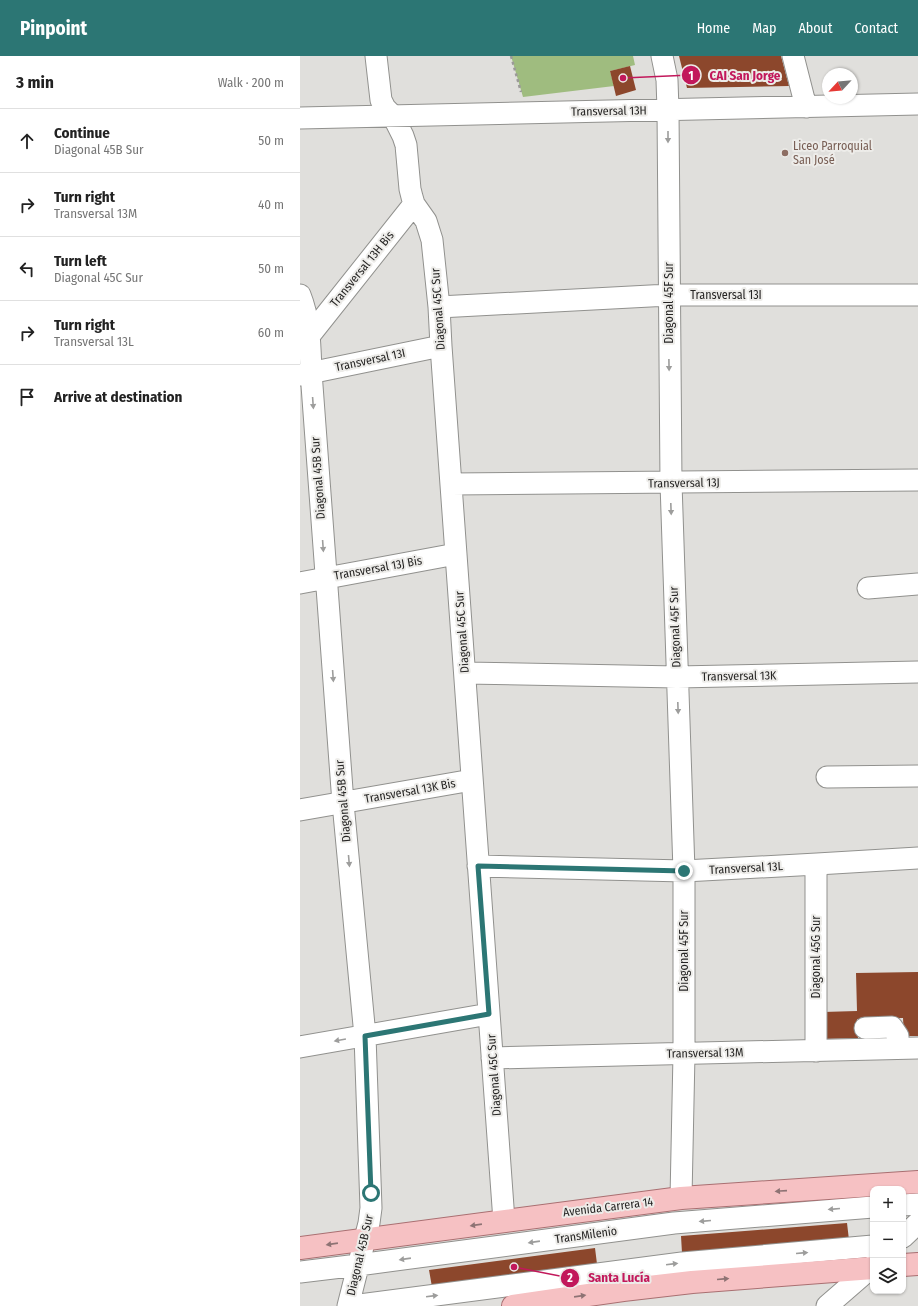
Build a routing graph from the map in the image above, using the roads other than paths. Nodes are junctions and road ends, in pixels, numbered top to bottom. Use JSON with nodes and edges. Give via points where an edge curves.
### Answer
{"nodes":[{"id":1,"x":376,"y":56,"type":"edge"},
{"id":2,"x":662,"y":56,"type":"edge"},
{"id":3,"x":793,"y":56,"type":"edge"},
{"id":4,"x":918,"y":104,"type":"edge"},
{"id":5,"x":806,"y":107,"type":"junction"},
{"id":6,"x":668,"y":110,"type":"junction"},
{"id":7,"x":393,"y":116,"type":"junction"},
{"id":8,"x":300,"y":118,"type":"edge"},
{"id":9,"x":414,"y":204,"type":"junction"},
{"id":10,"x":300,"y":295,"type":"edge"},
{"id":11,"x":669,"y":295,"type":"junction"},
{"id":12,"x":918,"y":295,"type":"edge"},
{"id":13,"x":439,"y":307,"type":"junction"},
{"id":14,"x":310,"y":335,"type":"junction"},
{"id":15,"x":440,"y":346,"type":"junction"},
{"id":16,"x":305,"y":373,"type":"edge"},
{"id":17,"x":918,"y":480,"type":"edge"},
{"id":18,"x":670,"y":483,"type":"junction"},
{"id":19,"x":451,"y":484,"type":"junction"},
{"id":20,"x":456,"y":554,"type":"junction"},
{"id":21,"x":326,"y":578,"type":"junction"},
{"id":22,"x":300,"y":583,"type":"edge"},
{"id":23,"x":918,"y":584,"type":"edge"},
{"id":24,"x":868,"y":588,"type":"dead end"},
{"id":25,"x":918,"y":672,"type":"edge"},
{"id":26,"x":465,"y":673,"type":"junction"},
{"id":27,"x":677,"y":678,"type":"junction"},
{"id":28,"x":918,"y":776,"type":"edge"},
{"id":29,"x":826,"y":777,"type":"dead end"},
{"id":30,"x":472,"y":780,"type":"junction"},
{"id":31,"x":343,"y":803,"type":"junction"},
{"id":32,"x":300,"y":810,"type":"edge"},
{"id":33,"x":918,"y":858,"type":"edge"},
{"id":34,"x":817,"y":864,"type":"junction"},
{"id":35,"x":478,"y":866,"type":"junction"},
{"id":36,"x":684,"y":871,"type":"junction"},
{"id":37,"x":489,"y":1014,"type":"junction"},
{"id":38,"x":865,"y":1028,"type":"dead end"},
{"id":39,"x":365,"y":1036,"type":"junction"},
{"id":40,"x":300,"y":1047,"type":"edge"},
{"id":41,"x":898,"y":1048,"type":"junction"},
{"id":42,"x":918,"y":1048,"type":"edge"},
{"id":43,"x":816,"y":1051,"type":"junction"},
{"id":44,"x":684,"y":1054,"type":"junction"},
{"id":45,"x":492,"y":1058,"type":"junction"},
{"id":46,"x":918,"y":1182,"type":"edge"},
{"id":47,"x":681,"y":1198,"type":"junction"},
{"id":48,"x":918,"y":1204,"type":"edge"},
{"id":49,"x":906,"y":1205,"type":"edge"},
{"id":50,"x":870,"y":1207,"type":"edge"},
{"id":51,"x":504,"y":1221,"type":"junction"},
{"id":52,"x":918,"y":1223,"type":"edge"},
{"id":53,"x":906,"y":1234,"type":"edge"},
{"id":54,"x":365,"y":1240,"type":"junction"},
{"id":55,"x":918,"y":1244,"type":"edge"},
{"id":56,"x":906,"y":1245,"type":"edge"},
{"id":57,"x":870,"y":1246,"type":"edge"},
{"id":58,"x":300,"y":1248,"type":"edge"},
{"id":59,"x":918,"y":1264,"type":"edge"},
{"id":60,"x":906,"y":1265,"type":"edge"},
{"id":61,"x":358,"y":1266,"type":"junction"},
{"id":62,"x":870,"y":1267,"type":"edge"},
{"id":63,"x":870,"y":1269,"type":"edge"},
{"id":64,"x":300,"y":1272,"type":"edge"},
{"id":65,"x":348,"y":1306,"type":"edge"},
{"id":66,"x":352,"y":1306,"type":"edge"},
{"id":67,"x":513,"y":1306,"type":"edge"},
{"id":68,"x":827,"y":1306,"type":"edge"}],
"edges":[{"from":1,"to":7,"type":"street","name":"Diagonal 45C Sur","via":[[381,100]]},
{"from":2,"to":6,"type":"street","name":"Diagonal 45F Sur","via":[[667,80]]},
{"from":3,"to":5,"type":"street"},
{"from":4,"to":5,"type":"street","name":"Transversal 13H"},
{"from":5,"to":6,"type":"street","name":"Transversal 13H"},
{"from":6,"to":7,"type":"street","name":"Transversal 13H"},
{"from":6,"to":11,"type":"street","name":"Diagonal 45F Sur","one_way":true},
{"from":7,"to":8,"type":"street","name":"Transversal 13H"},
{"from":7,"to":9,"type":"street","name":"Diagonal 45C Sur","via":[[406,145]]},
{"from":9,"to":13,"type":"street","name":"Diagonal 45C Sur","via":[[426,220],[432,240]]},
{"from":9,"to":14,"type":"street","name":"Transversal 13H Bis"},
{"from":10,"to":14,"type":"street","name":"Diagonal 45B Sur"},
{"from":11,"to":12,"type":"street","name":"Transversal 13I"},
{"from":11,"to":13,"type":"street","name":"Transversal 13I"},
{"from":11,"to":18,"type":"street","name":"Diagonal 45F Sur","one_way":true},
{"from":13,"to":15,"type":"street","name":"Diagonal 45C Sur"},
{"from":14,"to":16,"type":"street","name":"Diagonal 45B Sur"},
{"from":15,"to":16,"type":"street","name":"Transversal 13I"},
{"from":15,"to":19,"type":"street","name":"Diagonal 45C Sur"},
{"from":16,"to":21,"type":"street","name":"Diagonal 45B Sur","one_way":true},
{"from":17,"to":18,"type":"street","name":"Transversal 13J"},
{"from":18,"to":19,"type":"street","name":"Transversal 13J"},
{"from":18,"to":27,"type":"street","name":"Diagonal 45F Sur","one_way":true},
{"from":19,"to":20,"type":"street","name":"Diagonal 45C Sur"},
{"from":20,"to":21,"type":"street","name":"Transversal 13J Bis"},
{"from":20,"to":26,"type":"street","name":"Diagonal 45C Sur"},
{"from":21,"to":22,"type":"street","name":"Transversal 13J Bis"},
{"from":21,"to":31,"type":"street","name":"Diagonal 45B Sur","one_way":true},
{"from":23,"to":24,"type":"street"},
{"from":25,"to":27,"type":"street","name":"Transversal 13K"},
{"from":26,"to":27,"type":"street","name":"Transversal 13K"},
{"from":26,"to":30,"type":"street","name":"Diagonal 45C Sur"},
{"from":27,"to":36,"type":"street","name":"Diagonal 45F Sur","one_way":true},
{"from":28,"to":29,"type":"street"},
{"from":30,"to":31,"type":"street","name":"Transversal 13K Bis"},
{"from":30,"to":35,"type":"street","name":"Diagonal 45C Sur"},
{"from":31,"to":32,"type":"street","name":"Transversal 13K Bis"},
{"from":31,"to":39,"type":"street","name":"Diagonal 45B Sur","one_way":true},
{"from":33,"to":34,"type":"street","name":"Transversal 13L"},
{"from":34,"to":36,"type":"street","name":"Transversal 13L"},
{"from":34,"to":43,"type":"street","name":"Diagonal 45G Sur"},
{"from":35,"to":36,"type":"street","name":"Transversal 13L"},
{"from":35,"to":37,"type":"street","name":"Diagonal 45C Sur"},
{"from":36,"to":44,"type":"street","name":"Diagonal 45F Sur"},
{"from":37,"to":39,"type":"street"},
{"from":37,"to":45,"type":"street","name":"Diagonal 45C Sur"},
{"from":38,"to":41,"type":"street","via":[[892,1027],[898,1036]]},
{"from":39,"to":40,"type":"street","one_way":true},
{"from":39,"to":54,"type":"street","name":"Diagonal 45B Sur","via":[[371,1193]]},
{"from":41,"to":42,"type":"street","name":"Transversal 13M"},
{"from":41,"to":43,"type":"street","name":"Transversal 13M"},
{"from":43,"to":44,"type":"street","name":"Transversal 13M"},
{"from":44,"to":45,"type":"street","name":"Transversal 13M"},
{"from":44,"to":47,"type":"street","name":"Diagonal 45F Sur"},
{"from":45,"to":51,"type":"street","name":"Diagonal 45C Sur"},
{"from":46,"to":47,"type":"main road","name":"Avenida Carrera 14","one_way":true},
{"from":47,"to":51,"type":"main road","name":"Avenida Carrera 14"},
{"from":48,"to":49,"type":"street"},
{"from":50,"to":61,"type":"street","name":"TransMilenio","one_way":true,"via":[[674,1223]]},
{"from":51,"to":54,"type":"main road","name":"Avenida Carrera 14","one_way":true},
{"from":52,"to":53,"type":"street"},
{"from":54,"to":58,"type":"main road","name":"Avenida Carrera 14","one_way":true},
{"from":54,"to":61,"type":"street","name":"Diagonal 45B Sur"},
{"from":55,"to":56,"type":"street"},
{"from":66,"to":57,"type":"street","one_way":true,"via":[[682,1263]]},
{"from":59,"to":60,"type":"main road"},
{"from":61,"to":64,"type":"street","name":"TransMilenio"},
{"from":61,"to":65,"type":"street","name":"Diagonal 45B Sur"},
{"from":67,"to":62,"type":"main road","one_way":true,"via":[[692,1282]]},
{"from":63,"to":68,"type":"street"}]}
